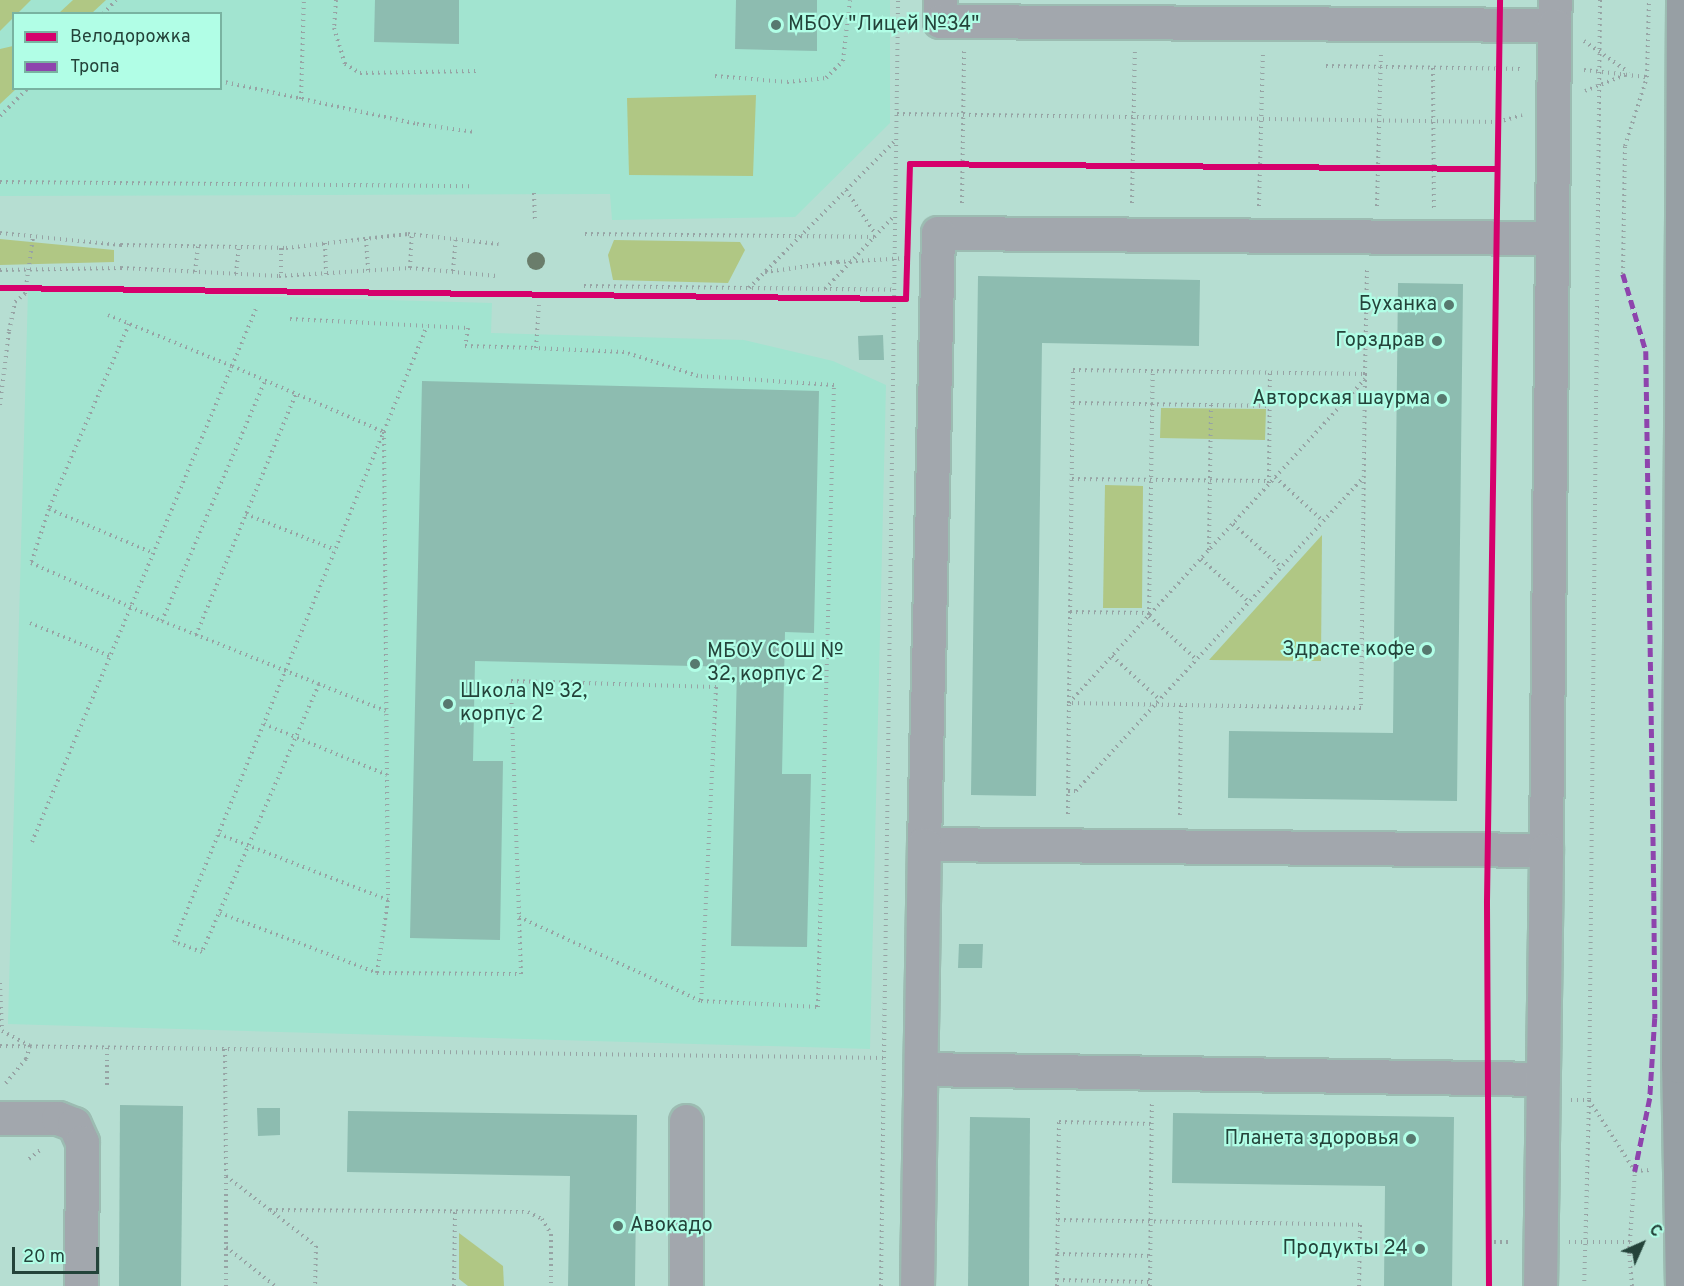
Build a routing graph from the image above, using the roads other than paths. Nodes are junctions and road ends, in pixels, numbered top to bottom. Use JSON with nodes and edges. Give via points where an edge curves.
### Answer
{"nodes":[{"id":1,"x":940,"y":0,"type":"edge"},
{"id":2,"x":1683,"y":0,"type":"edge"},
{"id":3,"x":1555,"y":12,"type":"edge"},
{"id":4,"x":1683,"y":77,"type":"edge"},
{"id":5,"x":1552,"y":238,"type":"junction"},
{"id":6,"x":924,"y":844,"type":"junction"},
{"id":7,"x":1546,"y":850,"type":"junction"},
{"id":8,"x":921,"y":1070,"type":"junction"},
{"id":9,"x":1543,"y":1079,"type":"junction"},
{"id":10,"x":0,"y":1118,"type":"edge"},
{"id":11,"x":686,"y":1121,"type":"dead end"},
{"id":12,"x":81,"y":1286,"type":"edge"},
{"id":13,"x":686,"y":1286,"type":"edge"},
{"id":14,"x":917,"y":1286,"type":"edge"},
{"id":15,"x":1540,"y":1286,"type":"edge"},
{"id":16,"x":1682,"y":1286,"type":"edge"}],
"edges":[{"from":1,"to":3,"type":"lane","via":[[940,21],[1500,24]]},
{"from":2,"to":4,"type":"main road"},
{"from":3,"to":5,"type":"lane"},
{"from":4,"to":16,"type":"main road","via":[[1678,1168]]},
{"from":5,"to":6,"type":"lane","via":[[1434,237],[1371,250],[1258,235],[938,233]]},
{"from":5,"to":7,"type":"lane"},
{"from":6,"to":7,"type":"lane"},
{"from":6,"to":8,"type":"lane"},
{"from":7,"to":9,"type":"lane"},
{"from":8,"to":9,"type":"lane"},
{"from":8,"to":14,"type":"lane"},
{"from":9,"to":15,"type":"lane"},
{"from":10,"to":12,"type":"lane","via":[[58,1118],[74,1124],[82,1142]]},
{"from":11,"to":13,"type":"lane"}]}
